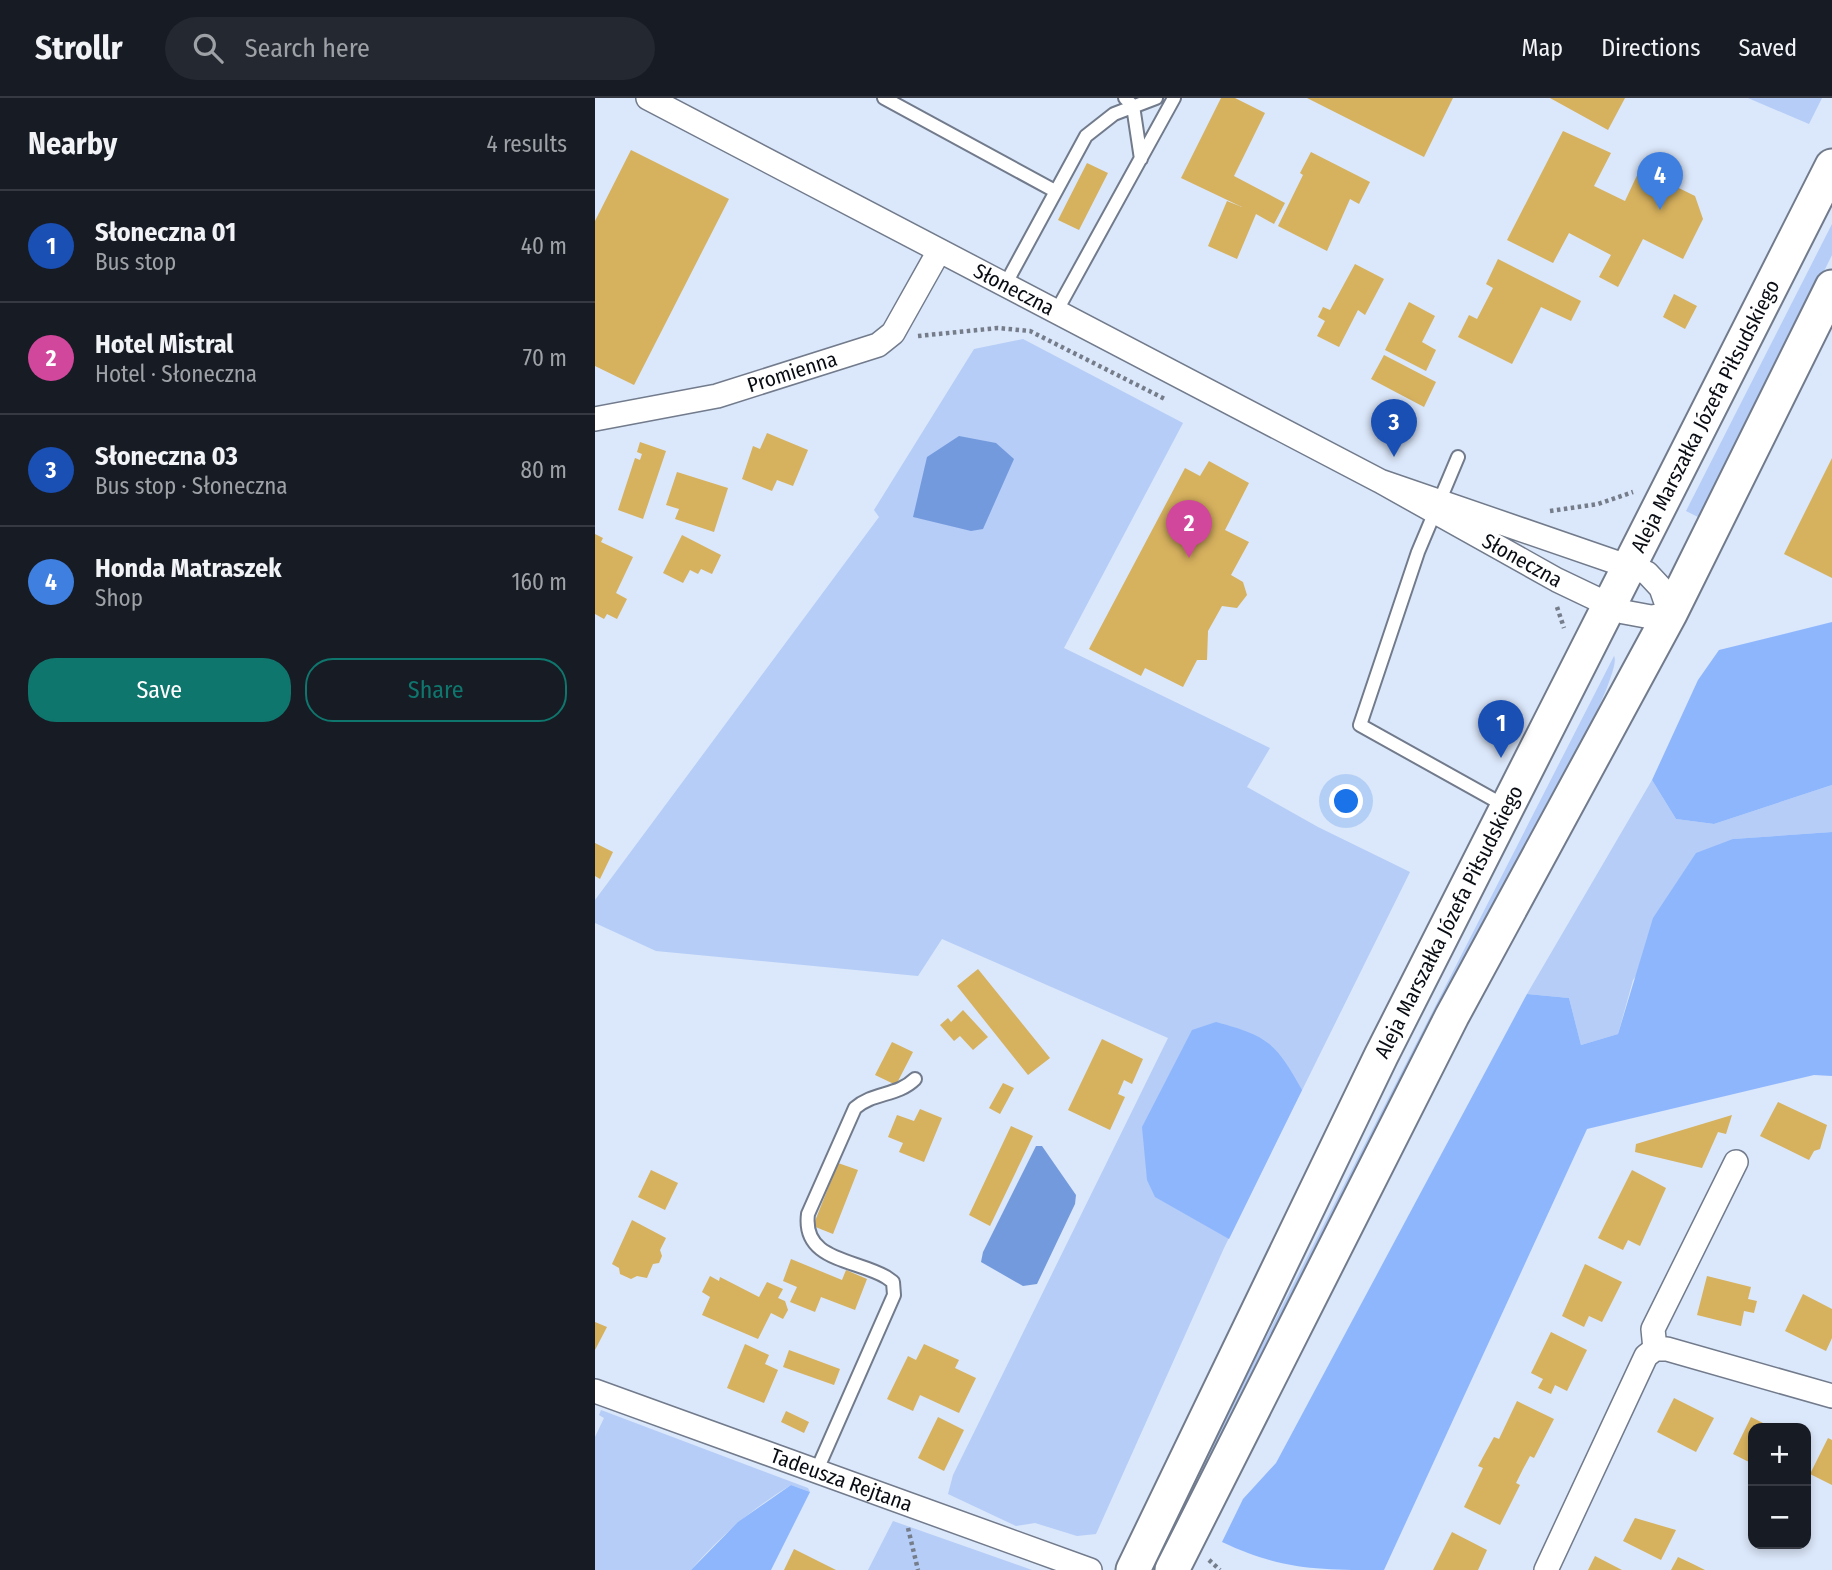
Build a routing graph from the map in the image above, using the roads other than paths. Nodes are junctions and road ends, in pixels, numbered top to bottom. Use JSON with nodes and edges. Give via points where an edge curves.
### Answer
{"nodes":[{"id":1,"x":648,"y":98,"type":"edge"},
{"id":2,"x":884,"y":98,"type":"edge"},
{"id":3,"x":1156,"y":98,"type":"edge"},
{"id":4,"x":1174,"y":98,"type":"edge"},
{"id":5,"x":1129,"y":102,"type":"edge"},
{"id":6,"x":1141,"y":159,"type":"junction"},
{"id":7,"x":1832,"y":166,"type":"edge"},
{"id":8,"x":1055,"y":191,"type":"junction"},
{"id":9,"x":939,"y":251,"type":"junction"},
{"id":10,"x":1005,"y":285,"type":"junction"},
{"id":11,"x":1832,"y":287,"type":"edge"},
{"id":12,"x":1056,"y":312,"type":"junction"},
{"id":13,"x":595,"y":419,"type":"edge"},
{"id":14,"x":1458,"y":457,"type":"dead end"},
{"id":15,"x":1437,"y":506,"type":"junction"},
{"id":16,"x":1629,"y":566,"type":"junction"},
{"id":17,"x":1610,"y":606,"type":"junction"},
{"id":18,"x":1671,"y":614,"type":"junction"},
{"id":19,"x":1508,"y":807,"type":"junction"},
{"id":20,"x":915,"y":1079,"type":"dead end"},
{"id":21,"x":1736,"y":1162,"type":"dead end"},
{"id":22,"x":1661,"y":1349,"type":"junction"},
{"id":23,"x":595,"y":1391,"type":"edge"},
{"id":24,"x":1832,"y":1396,"type":"edge"},
{"id":25,"x":816,"y":1472,"type":"junction"},
{"id":26,"x":1090,"y":1570,"type":"edge"},
{"id":27,"x":1133,"y":1570,"type":"edge"},
{"id":28,"x":1172,"y":1570,"type":"edge"},
{"id":29,"x":1546,"y":1570,"type":"edge"}],
"edges":[{"from":1,"to":9,"type":"street","name":"Słoneczna"},
{"from":2,"to":8,"type":"lane"},
{"from":3,"to":5,"type":"lane"},
{"from":4,"to":6,"type":"lane"},
{"from":5,"to":6,"type":"lane"},
{"from":5,"to":8,"type":"lane","via":[[1086,136]]},
{"from":6,"to":12,"type":"lane"},
{"from":7,"to":16,"type":"main road","name":"Aleja Marszałka Józefa Piłsudskiego"},
{"from":8,"to":10,"type":"lane"},
{"from":9,"to":10,"type":"street","name":"Słoneczna"},
{"from":9,"to":13,"type":"street","name":"Promienna","via":[[893,333],[878,345],[717,396]]},
{"from":10,"to":12,"type":"street","name":"Słoneczna"},
{"from":11,"to":18,"type":"main road"},
{"from":12,"to":15,"type":"street","name":"Słoneczna","via":[[1380,481]]},
{"from":14,"to":15,"type":"lane"},
{"from":15,"to":16,"type":"street","name":"Słoneczna"},
{"from":15,"to":17,"type":"street","name":"Słoneczna","via":[[1557,580]]},
{"from":15,"to":19,"type":"lane","via":[[1360,725]]},
{"from":16,"to":17,"type":"main road","name":"Aleja Marszałka Józefa Piłsudskiego"},
{"from":16,"to":18,"type":"street","name":"Słoneczna","via":[[1656,580]]},
{"from":17,"to":18,"type":"street","name":"Słoneczna","via":[[1640,616]]},
{"from":17,"to":19,"type":"main road","name":"Aleja Marszałka Józefa Piłsudskiego"},
{"from":18,"to":28,"type":"main road","via":[[1452,1016]]},
{"from":19,"to":27,"type":"main road","name":"Aleja Marszałka Józefa Piłsudskiego","via":[[1381,1056]]},
{"from":20,"to":25,"type":"lane","via":[[905,1089],[865,1099],[855,1108],[808,1214],[806,1230],[812,1243],[827,1254],[886,1277],[893,1282],[894,1294]]},
{"from":21,"to":22,"type":"street","via":[[1653,1329]]},
{"from":22,"to":24,"type":"street"},
{"from":22,"to":29,"type":"street","via":[[1646,1356]]},
{"from":23,"to":25,"type":"street","name":"Tadeusza Rejtana"},
{"from":25,"to":26,"type":"street","name":"Tadeusza Rejtana"}]}
